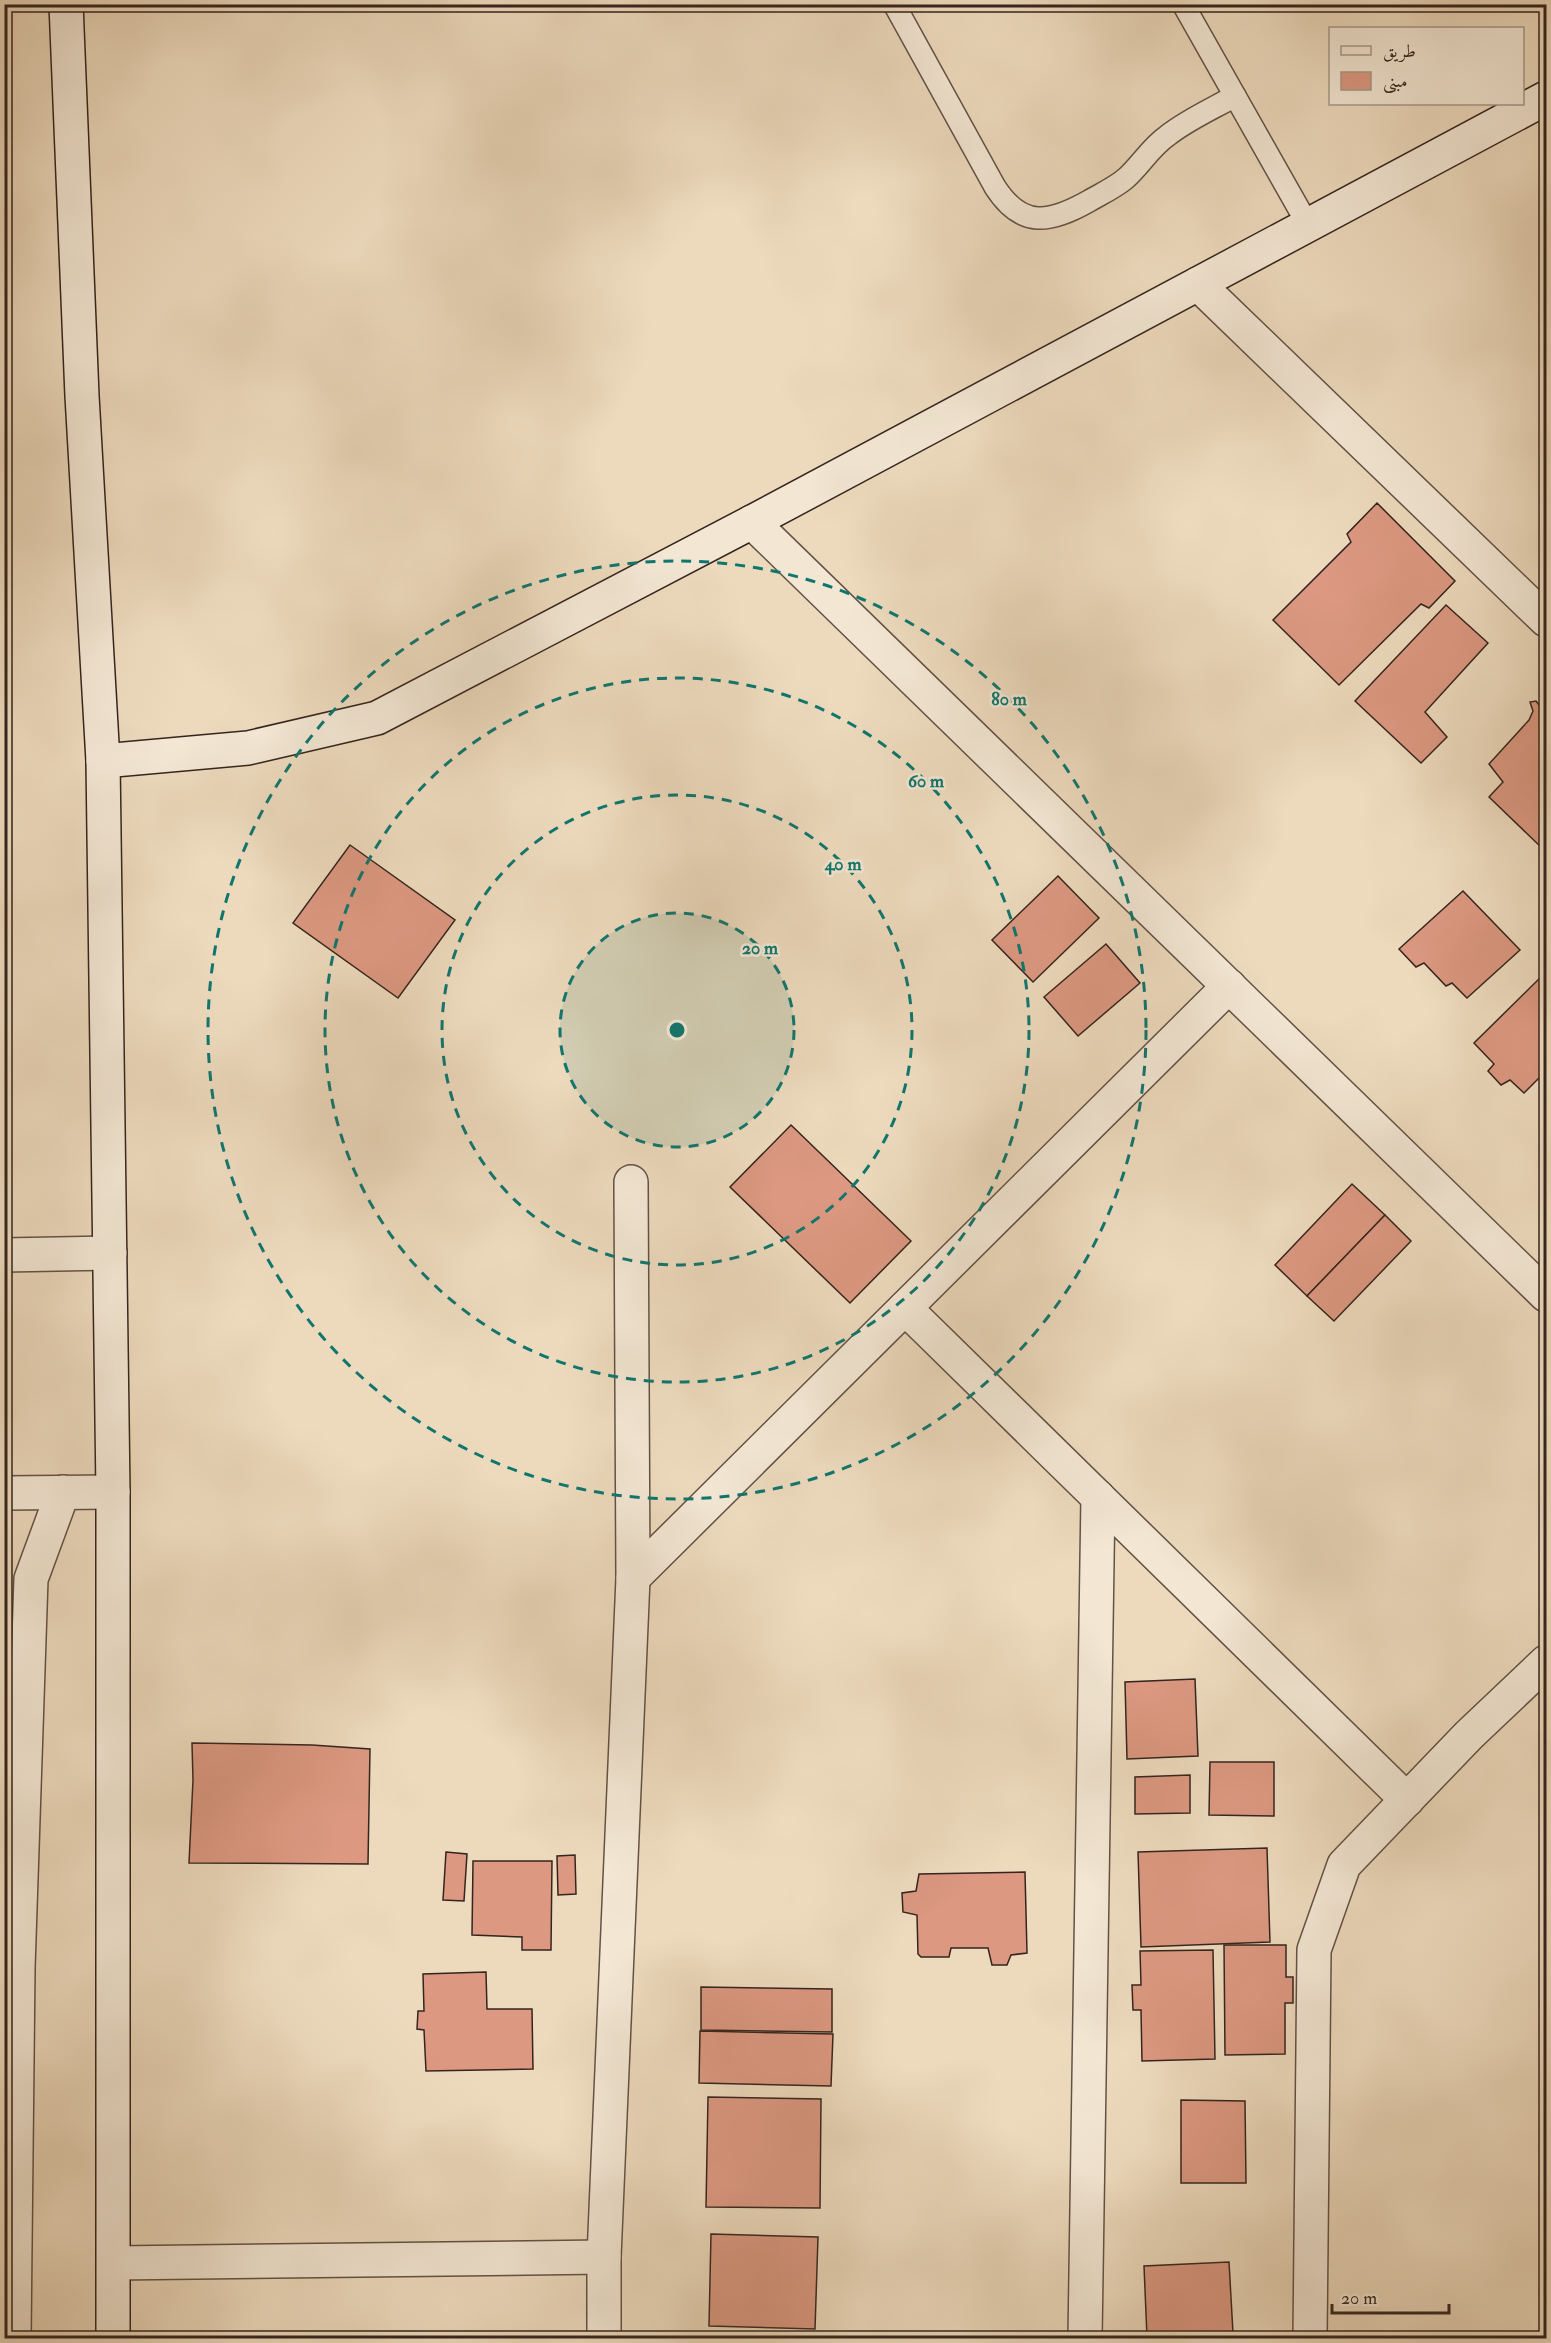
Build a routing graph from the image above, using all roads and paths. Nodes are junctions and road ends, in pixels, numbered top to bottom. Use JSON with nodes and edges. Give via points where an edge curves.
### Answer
{"nodes":[{"id":1,"x":66,"y":4,"type":"edge"},
{"id":2,"x":894,"y":4,"type":"edge"},
{"id":3,"x":1184,"y":4,"type":"edge"},
{"id":4,"x":1235,"y":96,"type":"junction"},
{"id":5,"x":1546,"y":98,"type":"edge"},
{"id":6,"x":1308,"y":225,"type":"junction"},
{"id":7,"x":1198,"y":284,"type":"junction"},
{"id":8,"x":752,"y":522,"type":"junction"},
{"id":9,"x":1546,"y":620,"type":"edge"},
{"id":10,"x":103,"y":761,"type":"junction"},
{"id":11,"x":1229,"y":986,"type":"junction"},
{"id":12,"x":631,"y":1182,"type":"dead end"},
{"id":13,"x":110,"y":1253,"type":"junction"},
{"id":14,"x":4,"y":1255,"type":"edge"},
{"id":15,"x":1546,"y":1295,"type":"edge"},
{"id":16,"x":905,"y":1308,"type":"junction"},
{"id":17,"x":63,"y":1492,"type":"junction"},
{"id":18,"x":113,"y":1492,"type":"junction"},
{"id":19,"x":4,"y":1493,"type":"edge"},
{"id":20,"x":1098,"y":1497,"type":"junction"},
{"id":21,"x":633,"y":1578,"type":"junction"},
{"id":22,"x":1546,"y":1662,"type":"edge"},
{"id":23,"x":1407,"y":1800,"type":"junction"},
{"id":24,"x":11,"y":1968,"type":"edge"},
{"id":25,"x":604,"y":2257,"type":"junction"},
{"id":26,"x":114,"y":2263,"type":"junction"},
{"id":27,"x":14,"y":2338,"type":"edge"},
{"id":28,"x":113,"y":2338,"type":"edge"},
{"id":29,"x":604,"y":2338,"type":"edge"},
{"id":30,"x":1085,"y":2338,"type":"edge"},
{"id":31,"x":1310,"y":2338,"type":"edge"}],
"edges":[{"from":1,"to":10,"type":"street","via":[[82,396]]},
{"from":2,"to":4,"type":"lane","via":[[995,187],[1006,204],[1022,216],[1041,219],[1076,208],[1123,180],[1167,135]]},
{"from":3,"to":4,"type":"lane"},
{"from":4,"to":6,"type":"lane"},
{"from":5,"to":6,"type":"street"},
{"from":6,"to":7,"type":"street"},
{"from":7,"to":8,"type":"street"},
{"from":7,"to":9,"type":"street"},
{"from":8,"to":10,"type":"street","via":[[377,718],[248,748]]},
{"from":8,"to":11,"type":"street"},
{"from":10,"to":13,"type":"street"},
{"from":11,"to":15,"type":"street"},
{"from":11,"to":16,"type":"street"},
{"from":12,"to":21,"type":"street"},
{"from":13,"to":14,"type":"street"},
{"from":13,"to":18,"type":"street"},
{"from":16,"to":20,"type":"street"},
{"from":16,"to":21,"type":"street"},
{"from":17,"to":18,"type":"street"},
{"from":17,"to":19,"type":"street"},
{"from":17,"to":24,"type":"street","via":[[31,1579]]},
{"from":18,"to":26,"type":"street"},
{"from":20,"to":23,"type":"street"},
{"from":20,"to":30,"type":"street"},
{"from":21,"to":25,"type":"street"},
{"from":22,"to":23,"type":"street"},
{"from":23,"to":31,"type":"street","via":[[1344,1866],[1314,1950]]},
{"from":24,"to":27,"type":"street"},
{"from":25,"to":26,"type":"street"},
{"from":25,"to":29,"type":"street"},
{"from":26,"to":28,"type":"street"}]}
